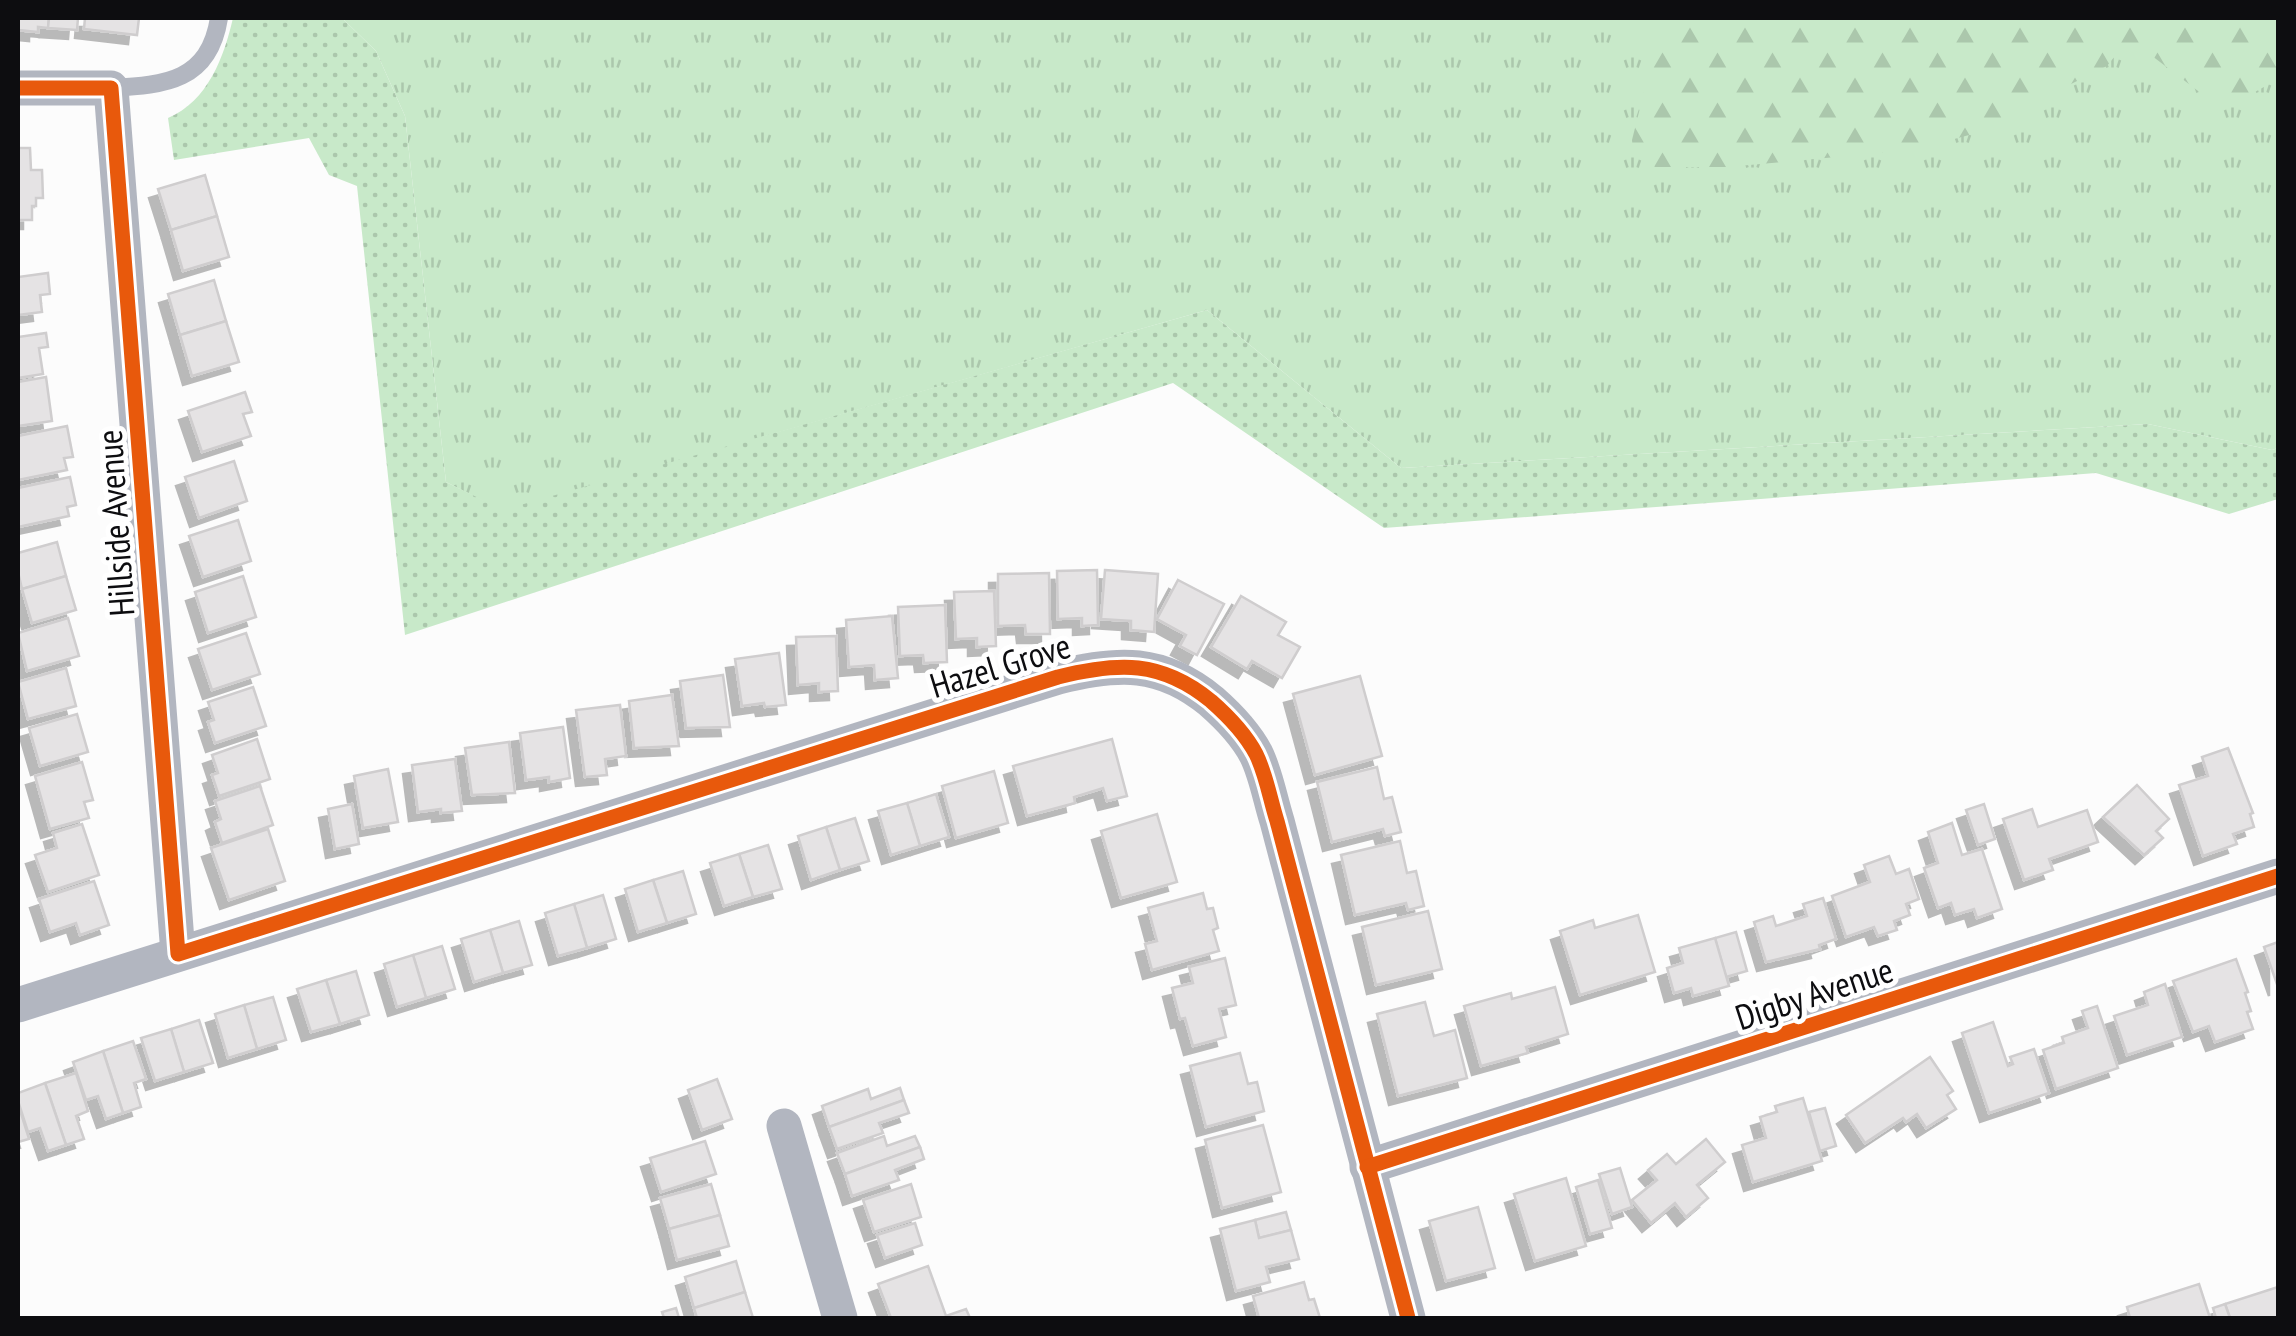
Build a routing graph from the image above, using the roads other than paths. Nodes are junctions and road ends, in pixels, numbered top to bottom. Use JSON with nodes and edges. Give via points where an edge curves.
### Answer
{"nodes":[{"id":1,"x":219,"y":18,"type":"edge"},
{"id":2,"x":18,"y":88,"type":"edge"},
{"id":3,"x":111,"y":88,"type":"junction"},
{"id":4,"x":2278,"y":876,"type":"edge"},
{"id":5,"x":178,"y":954,"type":"junction"},
{"id":6,"x":18,"y":1005,"type":"edge"},
{"id":7,"x":784,"y":1126,"type":"dead end"},
{"id":8,"x":1368,"y":1167,"type":"junction"},
{"id":9,"x":840,"y":1318,"type":"edge"},
{"id":10,"x":1408,"y":1318,"type":"edge"}],
"edges":[{"from":1,"to":3,"type":"lane","via":[[216,40],[188,74],[160,85]]},
{"from":2,"to":3,"type":"street"},
{"from":3,"to":5,"type":"street","name":"Hillside Avenue"},
{"from":4,"to":8,"type":"street","name":"Digby Avenue"},
{"from":5,"to":6,"type":"street","name":"Hazel Grove"},
{"from":5,"to":8,"type":"street","name":"Hazel Grove","via":[[1058,676],[1100,666],[1149,668],[1188,682],[1225,713],[1255,753]]},
{"from":7,"to":9,"type":"street"},
{"from":8,"to":10,"type":"street","name":"Hazel Grove"}]}
